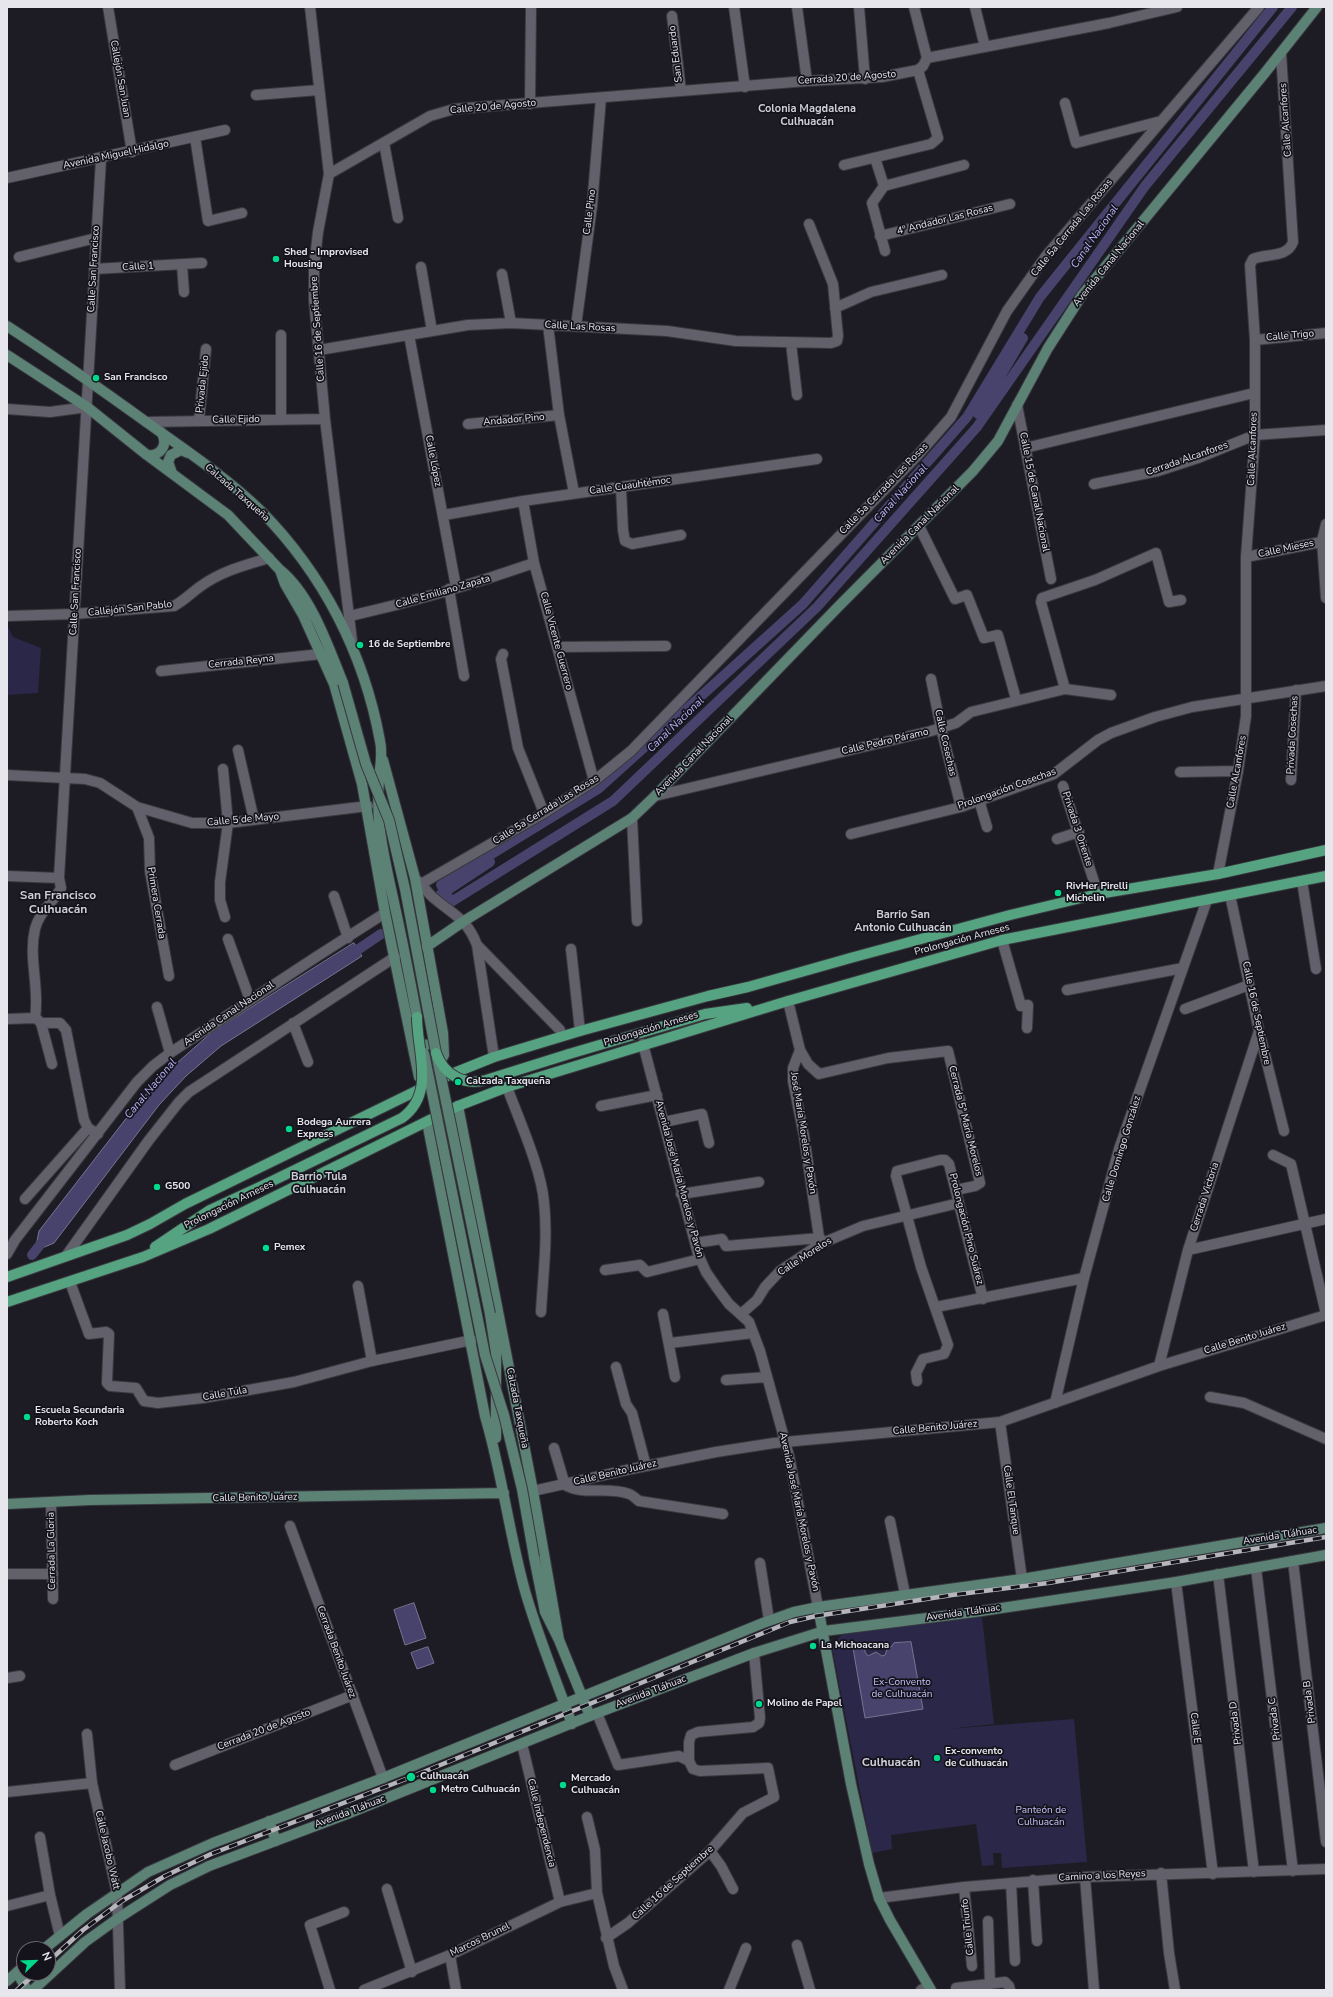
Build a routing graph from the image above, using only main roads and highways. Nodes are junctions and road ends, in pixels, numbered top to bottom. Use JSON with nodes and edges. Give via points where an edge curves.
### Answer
{"nodes":[{"id":1,"x":1317,"y":7,"type":"edge"},
{"id":2,"x":7,"y":326,"type":"edge"},
{"id":3,"x":7,"y":355,"type":"edge"},
{"id":4,"x":160,"y":432,"type":"junction"},
{"id":5,"x":188,"y":452,"type":"junction"},
{"id":6,"x":147,"y":455,"type":"junction"},
{"id":7,"x":172,"y":473,"type":"junction"},
{"id":8,"x":280,"y":570,"type":"junction"},
{"id":9,"x":382,"y":756,"type":"junction"},
{"id":10,"x":1326,"y":850,"type":"edge"},
{"id":11,"x":1326,"y":876,"type":"edge"},
{"id":12,"x":426,"y":947,"type":"junction"},
{"id":13,"x":769,"y":1006,"type":"junction"},
{"id":14,"x":417,"y":1017,"type":"junction"},
{"id":15,"x":443,"y":1033,"type":"junction"},
{"id":16,"x":412,"y":1037,"type":"junction"},
{"id":17,"x":436,"y":1053,"type":"junction"},
{"id":18,"x":449,"y":1075,"type":"junction"},
{"id":19,"x":421,"y":1089,"type":"junction"},
{"id":20,"x":458,"y":1106,"type":"junction"},
{"id":21,"x":427,"y":1122,"type":"junction"},
{"id":22,"x":468,"y":1152,"type":"junction"},
{"id":23,"x":435,"y":1163,"type":"junction"},
{"id":24,"x":143,"y":1257,"type":"junction"},
{"id":25,"x":10,"y":1275,"type":"edge"},
{"id":26,"x":10,"y":1301,"type":"edge"},
{"id":27,"x":497,"y":1458,"type":"junction"},
{"id":28,"x":504,"y":1493,"type":"junction"},
{"id":29,"x":7,"y":1504,"type":"edge"},
{"id":30,"x":1326,"y":1528,"type":"edge"},
{"id":31,"x":1326,"y":1555,"type":"edge"},
{"id":32,"x":818,"y":1607,"type":"junction"},
{"id":33,"x":824,"y":1631,"type":"junction"},
{"id":34,"x":559,"y":1640,"type":"junction"},
{"id":35,"x":582,"y":1696,"type":"junction"},
{"id":36,"x":565,"y":1704,"type":"junction"},
{"id":37,"x":594,"y":1715,"type":"junction"},
{"id":38,"x":572,"y":1724,"type":"junction"},
{"id":39,"x":269,"y":1821,"type":"junction"},
{"id":40,"x":276,"y":1841,"type":"junction"},
{"id":41,"x":54,"y":1941,"type":"edge"},
{"id":42,"x":16,"y":1971,"type":"edge"},
{"id":43,"x":7,"y":1981,"type":"edge"},
{"id":44,"x":21,"y":1981,"type":"edge"},
{"id":45,"x":927,"y":1989,"type":"edge"},
{"id":46,"x":26,"y":1990,"type":"edge"},
{"id":47,"x":33,"y":1990,"type":"edge"}],
"edges":[{"from":1,"to":12,"type":"main road","name":"Avenida Canal Nacional","via":[[1082,295],[1048,348],[998,441],[973,471],[632,818]]},
{"from":2,"to":4,"type":"main road","name":"Calzada Taxqueña"},
{"from":3,"to":6,"type":"main road","name":"Calzada Taxqueña","via":[[87,407]]},
{"from":4,"to":5,"type":"main road","name":"Calzada Taxqueña"},
{"from":4,"to":6,"type":"main road","via":[[164,439],[162,449],[157,454]]},
{"from":5,"to":7,"type":"main road","via":[[177,451],[171,455],[168,462]]},
{"from":5,"to":9,"type":"main road","name":"Calzada Taxqueña","via":[[260,510],[302,557],[329,599],[354,652],[375,716]]},
{"from":6,"to":7,"type":"main road","name":"Calzada Taxqueña"},
{"from":7,"to":8,"type":"main road","name":"Calzada Taxqueña","via":[[228,515]]},
{"from":8,"to":16,"type":"main road","name":"Calzada Taxqueña","via":[[334,684],[368,806],[385,913]]},
{"from":8,"to":17,"type":"main road","name":"Calzada Taxqueña","bridge":true,"via":[[290,578],[311,611],[343,682],[366,764],[389,820],[405,889]]},
{"from":9,"to":12,"type":"main road","name":"Calzada Taxqueña","via":[[418,881]]},
{"from":9,"to":14,"type":"main road","name":"Calzada Taxqueña","via":[[379,820],[383,850]]},
{"from":10,"to":18,"type":"main road","name":"Prolongación Arneses","via":[[1218,874],[1098,894],[995,919],[748,988],[708,996],[580,1031],[494,1057]]},
{"from":11,"to":13,"type":"main road","name":"Prolongación Arneses","via":[[1002,940]]},
{"from":12,"to":15,"type":"main road","name":"Calzada Taxqueña"},
{"from":13,"to":17,"type":"main road","bridge":true,"via":[[705,1014],[486,1080],[472,1082],[452,1076],[442,1066]]},
{"from":13,"to":20,"type":"main road","name":"Prolongación Arneses","via":[[507,1087]]},
{"from":14,"to":24,"type":"main road","bridge":true,"via":[[424,1082],[412,1110],[402,1118],[210,1210]]},
{"from":14,"to":34,"type":"main road","name":"Calzada Taxqueña","bridge":true,"via":[[485,1355],[517,1467],[545,1612]]},
{"from":15,"to":16,"type":"main road","via":[[435,1043],[428,1045],[417,1043]]},
{"from":15,"to":18,"type":"main road","name":"Calzada Taxqueña","via":[[444,1055],[437,1068],[439,1074]]},
{"from":16,"to":19,"type":"main road","name":"Calzada Taxqueña"},
{"from":17,"to":27,"type":"main road","name":"Calzada Taxqueña","bridge":true,"via":[[496,1353]]},
{"from":18,"to":19,"type":"main road","name":"Prolongación Arneses"},
{"from":19,"to":25,"type":"main road","name":"Prolongación Arneses","via":[[127,1235]]},
{"from":20,"to":21,"type":"main road","name":"Prolongación Arneses"},
{"from":20,"to":22,"type":"main road","name":"Calzada Taxqueña"},
{"from":21,"to":23,"type":"main road","name":"Calzada Taxqueña"},
{"from":21,"to":24,"type":"main road","name":"Prolongación Arneses","via":[[209,1229]]},
{"from":22,"to":23,"type":"main road","via":[[458,1143],[448,1143],[438,1150]]},
{"from":22,"to":34,"type":"main road","name":"Calzada Taxqueña"},
{"from":23,"to":27,"type":"main road","name":"Calzada Taxqueña","via":[[485,1416]]},
{"from":24,"to":26,"type":"main road","name":"Prolongación Arneses"},
{"from":27,"to":28,"type":"main road","name":"Calzada Taxqueña"},
{"from":28,"to":29,"type":"main road","name":"Calle Benito Juárez"},
{"from":28,"to":36,"type":"main road","name":"Calzada Taxqueña","via":[[534,1623]]},
{"from":30,"to":32,"type":"main road","name":"Avenida Tláhuac","via":[[1022,1579]]},
{"from":31,"to":33,"type":"main road","name":"Avenida Tláhuac","via":[[1176,1582],[976,1612]]},
{"from":32,"to":33,"type":"main road","name":"Avenida José María Morelos y Pavón"},
{"from":32,"to":35,"type":"main road","name":"Avenida Tláhuac","via":[[769,1620]]},
{"from":33,"to":37,"type":"main road","name":"Avenida Tláhuac","via":[[754,1653]]},
{"from":33,"to":45,"type":"main road","name":"Avenida José María Morelos y Pavón","via":[[862,1836],[879,1898]]},
{"from":34,"to":35,"type":"main road","name":"Calzada Taxqueña"},
{"from":35,"to":36,"type":"main road","name":"Avenida Tláhuac"},
{"from":35,"to":37,"type":"main road","name":"Calzada Taxqueña"},
{"from":36,"to":38,"type":"main road","name":"Calzada Taxqueña"},
{"from":36,"to":39,"type":"main road","name":"Avenida Tláhuac"},
{"from":37,"to":38,"type":"main road","name":"Avenida Tláhuac"},
{"from":38,"to":40,"type":"main road","name":"Avenida Tláhuac"},
{"from":39,"to":40,"type":"main road"},
{"from":39,"to":41,"type":"main road","name":"Avenida Tláhuac","via":[[148,1872]]},
{"from":40,"to":47,"type":"main road","name":"Avenida Tláhuac","via":[[209,1866],[170,1885],[117,1918],[85,1942]]},
{"from":42,"to":43,"type":"main road"},
{"from":44,"to":46,"type":"main road"}]}
